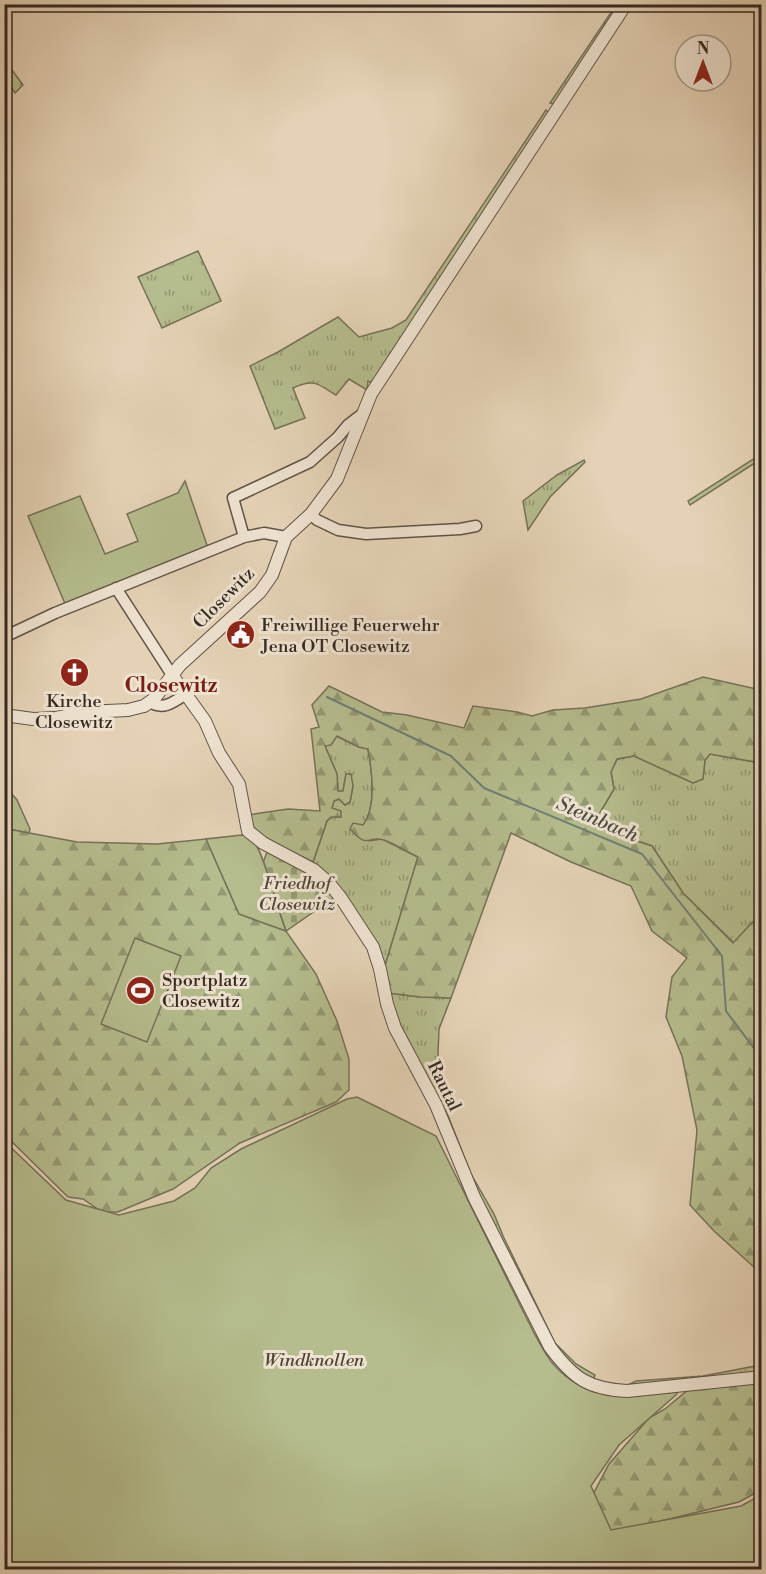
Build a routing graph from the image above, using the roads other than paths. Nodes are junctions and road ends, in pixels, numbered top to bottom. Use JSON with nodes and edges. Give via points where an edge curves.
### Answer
{"nodes":[{"id":1,"x":626,"y":4,"type":"edge"},
{"id":2,"x":361,"y":414,"type":"junction"},
{"id":3,"x":310,"y":514,"type":"junction"},
{"id":4,"x":476,"y":526,"type":"dead end"},
{"id":5,"x":244,"y":537,"type":"junction"},
{"id":6,"x":286,"y":537,"type":"junction"},
{"id":7,"x":116,"y":588,"type":"junction"},
{"id":8,"x":4,"y":637,"type":"edge"},
{"id":9,"x":172,"y":675,"type":"junction"},
{"id":10,"x":186,"y":694,"type":"junction"},
{"id":11,"x":150,"y":702,"type":"junction"},
{"id":12,"x":4,"y":715,"type":"edge"},
{"id":13,"x":762,"y":1377,"type":"edge"}],
"edges":[{"from":1,"to":2,"type":"street","name":"Closewitz"},
{"from":2,"to":3,"type":"street","name":"Closewitz","via":[[337,479]]},
{"from":2,"to":5,"type":"street","via":[[310,462],[233,498]]},
{"from":3,"to":4,"type":"street","via":[[338,530],[366,534]]},
{"from":3,"to":6,"type":"street","name":"Closewitz"},
{"from":5,"to":6,"type":"street","name":"Closewitz","via":[[264,533]]},
{"from":5,"to":7,"type":"street","name":"Closewitz"},
{"from":6,"to":9,"type":"street","name":"Closewitz","via":[[272,575],[260,592]]},
{"from":7,"to":8,"type":"street","name":"Closewitz"},
{"from":7,"to":9,"type":"street"},
{"from":9,"to":10,"type":"street","name":"Rautal"},
{"from":9,"to":11,"type":"street","name":"Closewitz"},
{"from":10,"to":11,"type":"street","via":[[165,706]]},
{"from":10,"to":13,"type":"street","name":"Rautal","via":[[238,784],[248,831],[329,882],[373,947],[395,1028],[436,1105],[474,1197],[560,1361],[584,1383],[610,1390]]},
{"from":11,"to":12,"type":"street","via":[[128,710],[56,718]]}]}
